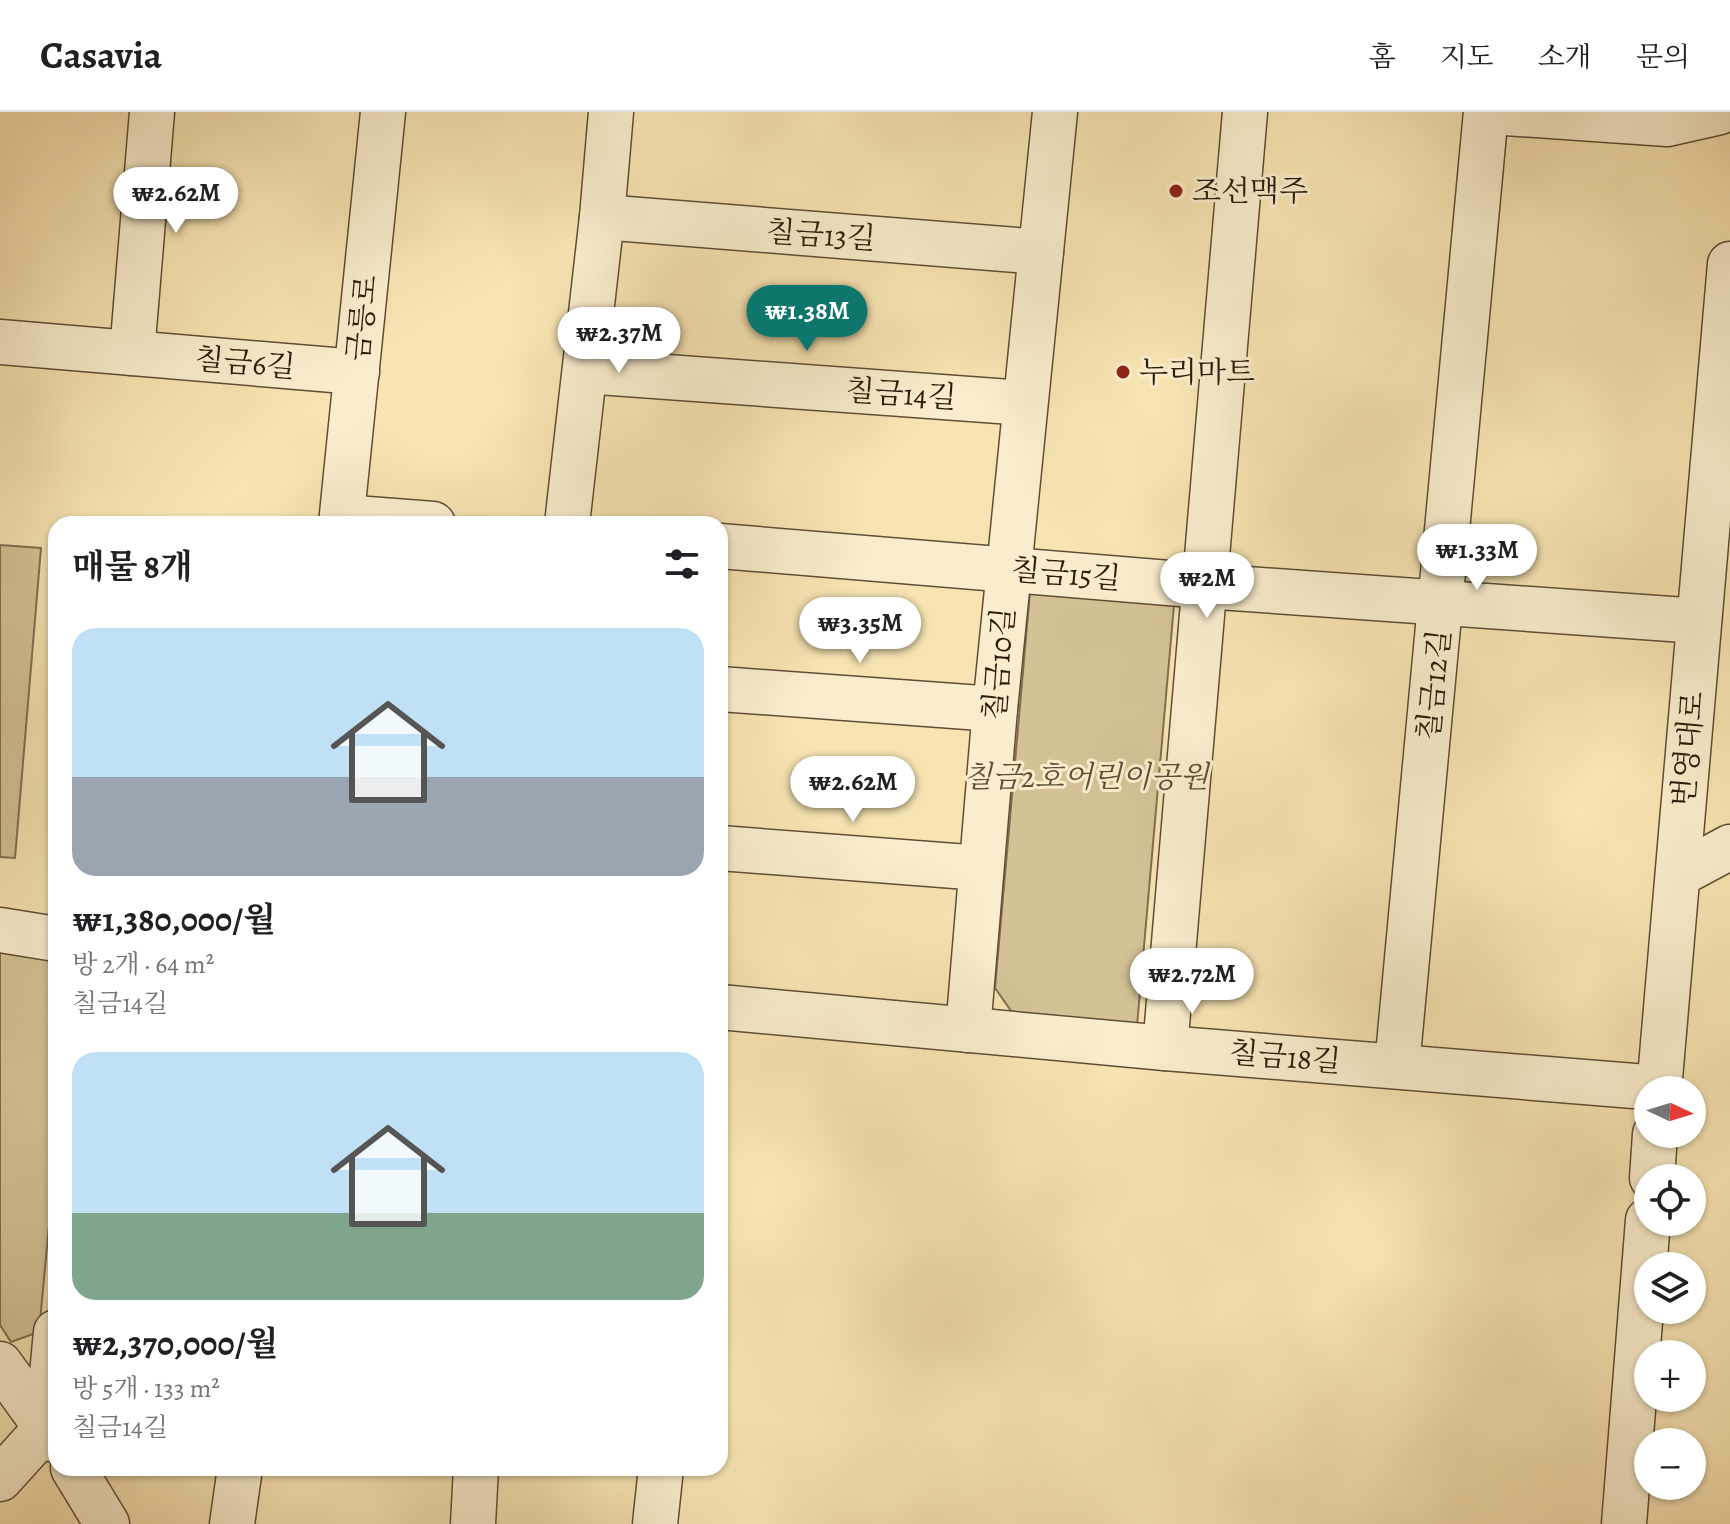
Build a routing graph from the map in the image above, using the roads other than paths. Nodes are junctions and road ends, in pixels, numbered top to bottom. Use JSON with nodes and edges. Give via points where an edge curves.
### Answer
{"nodes":[{"id":1,"x":152,"y":112,"type":"edge"},
{"id":2,"x":383,"y":112,"type":"edge"},
{"id":3,"x":611,"y":112,"type":"edge"},
{"id":4,"x":1055,"y":112,"type":"edge"},
{"id":5,"x":1245,"y":112,"type":"edge"},
{"id":6,"x":1488,"y":112,"type":"edge"},
{"id":7,"x":1720,"y":112,"type":"edge"},
{"id":8,"x":602,"y":217,"type":"junction"},
{"id":9,"x":1041,"y":252,"type":"junction"},
{"id":10,"x":1730,"y":267,"type":"edge"},
{"id":11,"x":0,"y":342,"type":"edge"},
{"id":12,"x":132,"y":353,"type":"junction"},
{"id":13,"x":585,"y":371,"type":"junction"},
{"id":14,"x":357,"y":372,"type":"junction"},
{"id":15,"x":1025,"y":403,"type":"junction"},
{"id":16,"x":343,"y":516,"type":"edge"},
{"id":17,"x":568,"y":516,"type":"edge"},
{"id":18,"x":728,"y":547,"type":"edge"},
{"id":19,"x":1008,"y":570,"type":"junction"},
{"id":20,"x":1205,"y":586,"type":"junction"},
{"id":21,"x":1442,"y":603,"type":"junction"},
{"id":22,"x":1699,"y":621,"type":"junction"},
{"id":23,"x":728,"y":690,"type":"edge"},
{"id":24,"x":995,"y":709,"type":"junction"},
{"id":25,"x":1730,"y":847,"type":"edge"},
{"id":26,"x":728,"y":849,"type":"edge"},
{"id":27,"x":981,"y":868,"type":"junction"},
{"id":28,"x":1678,"y":875,"type":"junction"},
{"id":29,"x":1730,"y":879,"type":"edge"},
{"id":30,"x":0,"y":930,"type":"edge"},
{"id":31,"x":48,"y":938,"type":"edge"},
{"id":32,"x":728,"y":1008,"type":"edge"},
{"id":33,"x":968,"y":1030,"type":"junction"},
{"id":34,"x":1165,"y":1048,"type":"junction"},
{"id":35,"x":1397,"y":1066,"type":"junction"},
{"id":36,"x":1660,"y":1076,"type":"edge"},
{"id":37,"x":1634,"y":1087,"type":"edge"},
{"id":38,"x":1647,"y":1236,"type":"edge"},
{"id":39,"x":0,"y":1364,"type":"edge"},
{"id":40,"x":48,"y":1429,"type":"edge"},
{"id":41,"x":48,"y":1437,"type":"edge"},
{"id":42,"x":78,"y":1476,"type":"edge"},
{"id":43,"x":239,"y":1476,"type":"edge"},
{"id":44,"x":476,"y":1476,"type":"edge"},
{"id":45,"x":660,"y":1476,"type":"edge"},
{"id":46,"x":0,"y":1479,"type":"edge"},
{"id":47,"x":107,"y":1524,"type":"edge"},
{"id":48,"x":232,"y":1524,"type":"edge"},
{"id":49,"x":473,"y":1524,"type":"edge"},
{"id":50,"x":655,"y":1524,"type":"edge"},
{"id":51,"x":1624,"y":1524,"type":"edge"}],
"edges":[{"from":1,"to":12,"type":"street"},
{"from":2,"to":14,"type":"street","name":"금릉로"},
{"from":3,"to":8,"type":"street"},
{"from":4,"to":9,"type":"street","name":"칠금10길"},
{"from":5,"to":20,"type":"street"},
{"from":6,"to":7,"type":"street","via":[[1667,124]]},
{"from":6,"to":21,"type":"street","name":"칠금12길"},
{"from":8,"to":9,"type":"street","name":"칠금13길"},
{"from":8,"to":13,"type":"street"},
{"from":9,"to":15,"type":"street","name":"칠금10길"},
{"from":10,"to":22,"type":"street","name":"번영대로"},
{"from":11,"to":12,"type":"street","name":"칠금6길"},
{"from":12,"to":14,"type":"street","name":"칠금6길"},
{"from":13,"to":15,"type":"street","name":"칠금14길"},
{"from":13,"to":17,"type":"street"},
{"from":14,"to":16,"type":"street","name":"금릉로"},
{"from":15,"to":19,"type":"street","name":"칠금10길"},
{"from":18,"to":19,"type":"street","name":"칠금15길"},
{"from":19,"to":20,"type":"street","name":"칠금15길"},
{"from":19,"to":24,"type":"street","name":"칠금10길"},
{"from":20,"to":21,"type":"street","name":"칠금15길"},
{"from":20,"to":34,"type":"street"},
{"from":21,"to":22,"type":"street","name":"칠금15길"},
{"from":21,"to":35,"type":"street","name":"칠금12길"},
{"from":22,"to":28,"type":"street","name":"번영대로"},
{"from":23,"to":24,"type":"street"},
{"from":24,"to":27,"type":"street","name":"칠금10길"},
{"from":25,"to":28,"type":"street"},
{"from":26,"to":27,"type":"street"},
{"from":27,"to":33,"type":"street","name":"칠금10길"},
{"from":28,"to":29,"type":"street"},
{"from":28,"to":36,"type":"street","name":"번영대로"},
{"from":30,"to":31,"type":"street"},
{"from":32,"to":33,"type":"street","name":"칠금18길"},
{"from":33,"to":34,"type":"street","name":"칠금18길"},
{"from":34,"to":35,"type":"street","name":"칠금18길"},
{"from":35,"to":37,"type":"street","name":"칠금18길"},
{"from":38,"to":51,"type":"street"},
{"from":39,"to":40,"type":"street"},
{"from":41,"to":46,"type":"street"},
{"from":42,"to":47,"type":"street"},
{"from":43,"to":48,"type":"street"},
{"from":44,"to":49,"type":"street"},
{"from":45,"to":50,"type":"street"}]}
